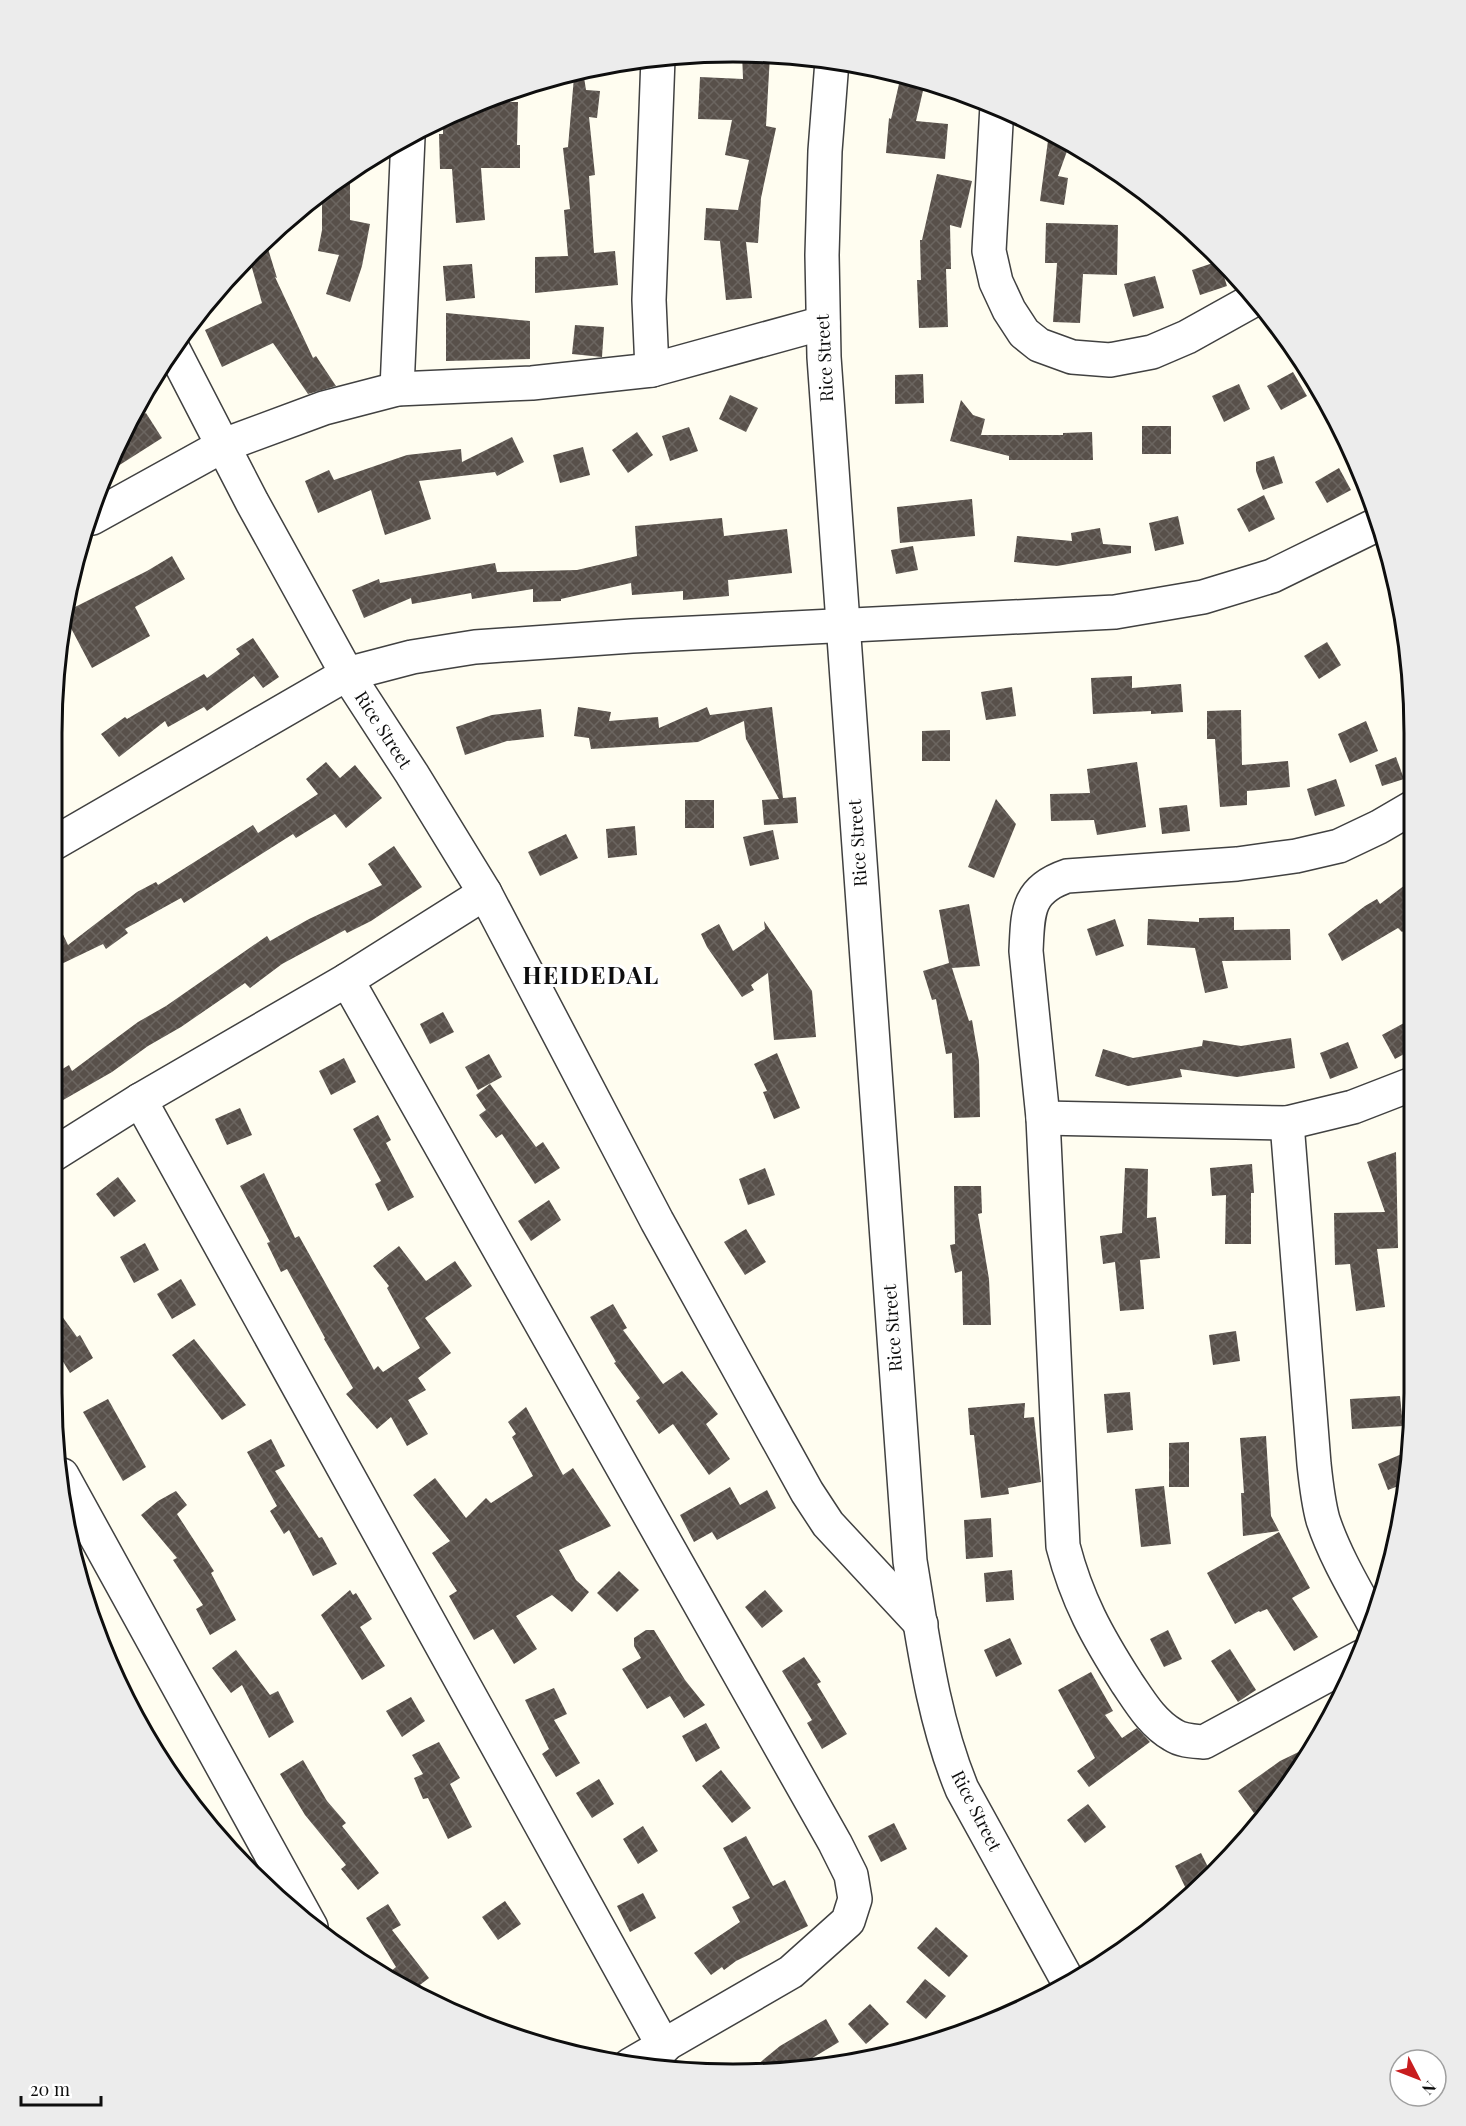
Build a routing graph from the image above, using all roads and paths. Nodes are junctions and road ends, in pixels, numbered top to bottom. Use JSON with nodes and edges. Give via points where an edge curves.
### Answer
{"nodes":[{"id":1,"x":658,"y":66,"type":"edge"},
{"id":2,"x":831,"y":69,"type":"edge"},
{"id":3,"x":996,"y":116,"type":"edge"},
{"id":4,"x":408,"y":146,"type":"edge"},
{"id":5,"x":1248,"y":303,"type":"edge"},
{"id":6,"x":823,"y":323,"type":"junction"},
{"id":7,"x":177,"y":357,"type":"edge"},
{"id":8,"x":652,"y":370,"type":"junction"},
{"id":9,"x":397,"y":389,"type":"junction"},
{"id":10,"x":224,"y":445,"type":"junction"},
{"id":11,"x":98,"y":515,"type":"edge"},
{"id":12,"x":1372,"y":527,"type":"edge"},
{"id":13,"x":842,"y":624,"type":"junction"},
{"id":14,"x":347,"y":674,"type":"junction"},
{"id":15,"x":1404,"y":812,"type":"edge"},
{"id":16,"x":62,"y":839,"type":"edge"},
{"id":17,"x":484,"y":893,"type":"junction"},
{"id":18,"x":347,"y":980,"type":"junction"},
{"id":19,"x":1404,"y":1088,"type":"edge"},
{"id":20,"x":140,"y":1100,"type":"junction"},
{"id":21,"x":1042,"y":1118,"type":"junction"},
{"id":22,"x":1287,"y":1124,"type":"junction"},
{"id":23,"x":62,"y":1149,"type":"edge"},
{"id":24,"x":68,"y":1485,"type":"edge"},
{"id":25,"x":1368,"y":1612,"type":"edge"},
{"id":26,"x":921,"y":1624,"type":"junction"},
{"id":27,"x":1346,"y":1665,"type":"edge"},
{"id":28,"x":299,"y":1906,"type":"edge"},
{"id":29,"x":1066,"y":1977,"type":"edge"},
{"id":30,"x":664,"y":2047,"type":"junction"},
{"id":31,"x":642,"y":2059,"type":"edge"}],
"edges":[{"from":1,"to":8,"type":"street","via":[[649,300]]},
{"from":2,"to":6,"type":"street","name":"Rice Street","via":[[825,151]]},
{"from":3,"to":5,"type":"street","via":[[989,251],[996,282],[1009,310],[1024,333],[1039,345],[1072,357],[1110,360],[1152,352]]},
{"from":4,"to":9,"type":"street"},
{"from":6,"to":8,"type":"street"},
{"from":6,"to":13,"type":"street","name":"Rice Street"},
{"from":7,"to":10,"type":"street","name":"Rice Street"},
{"from":8,"to":9,"type":"street","via":[[532,383]]},
{"from":9,"to":10,"type":"street","via":[[324,408]]},
{"from":10,"to":11,"type":"street"},
{"from":10,"to":14,"type":"street","name":"Rice Street"},
{"from":12,"to":13,"type":"street","via":[[1272,576],[1203,597],[1115,612]]},
{"from":13,"to":14,"type":"street","via":[[475,647],[412,657]]},
{"from":13,"to":26,"type":"street","name":"Rice Street","via":[[910,1560]]},
{"from":14,"to":16,"type":"street"},
{"from":14,"to":17,"type":"street","name":"Rice Street"},
{"from":15,"to":21,"type":"street","via":[[1339,846],[1296,856],[1067,876],[1042,888],[1030,909],[1026,951]]},
{"from":17,"to":18,"type":"street"},
{"from":17,"to":26,"type":"street","name":"Rice Street","via":[[657,1221],[807,1492],[828,1524]]},
{"from":18,"to":20,"type":"street"},
{"from":18,"to":30,"type":"street","via":[[851,1875],[855,1899],[848,1921],[824,1944],[791,1972]]},
{"from":19,"to":22,"type":"street"},
{"from":20,"to":23,"type":"street"},
{"from":20,"to":30,"type":"street"},
{"from":21,"to":22,"type":"street"},
{"from":21,"to":27,"type":"street","via":[[1063,1546],[1087,1616],[1144,1709],[1163,1729],[1189,1741],[1204,1742]]},
{"from":22,"to":25,"type":"street","via":[[1318,1496],[1333,1546]]},
{"from":24,"to":28,"type":"street"},
{"from":26,"to":29,"type":"street","name":"Rice Street","via":[[941,1730],[962,1789]]},
{"from":30,"to":31,"type":"street"}]}
